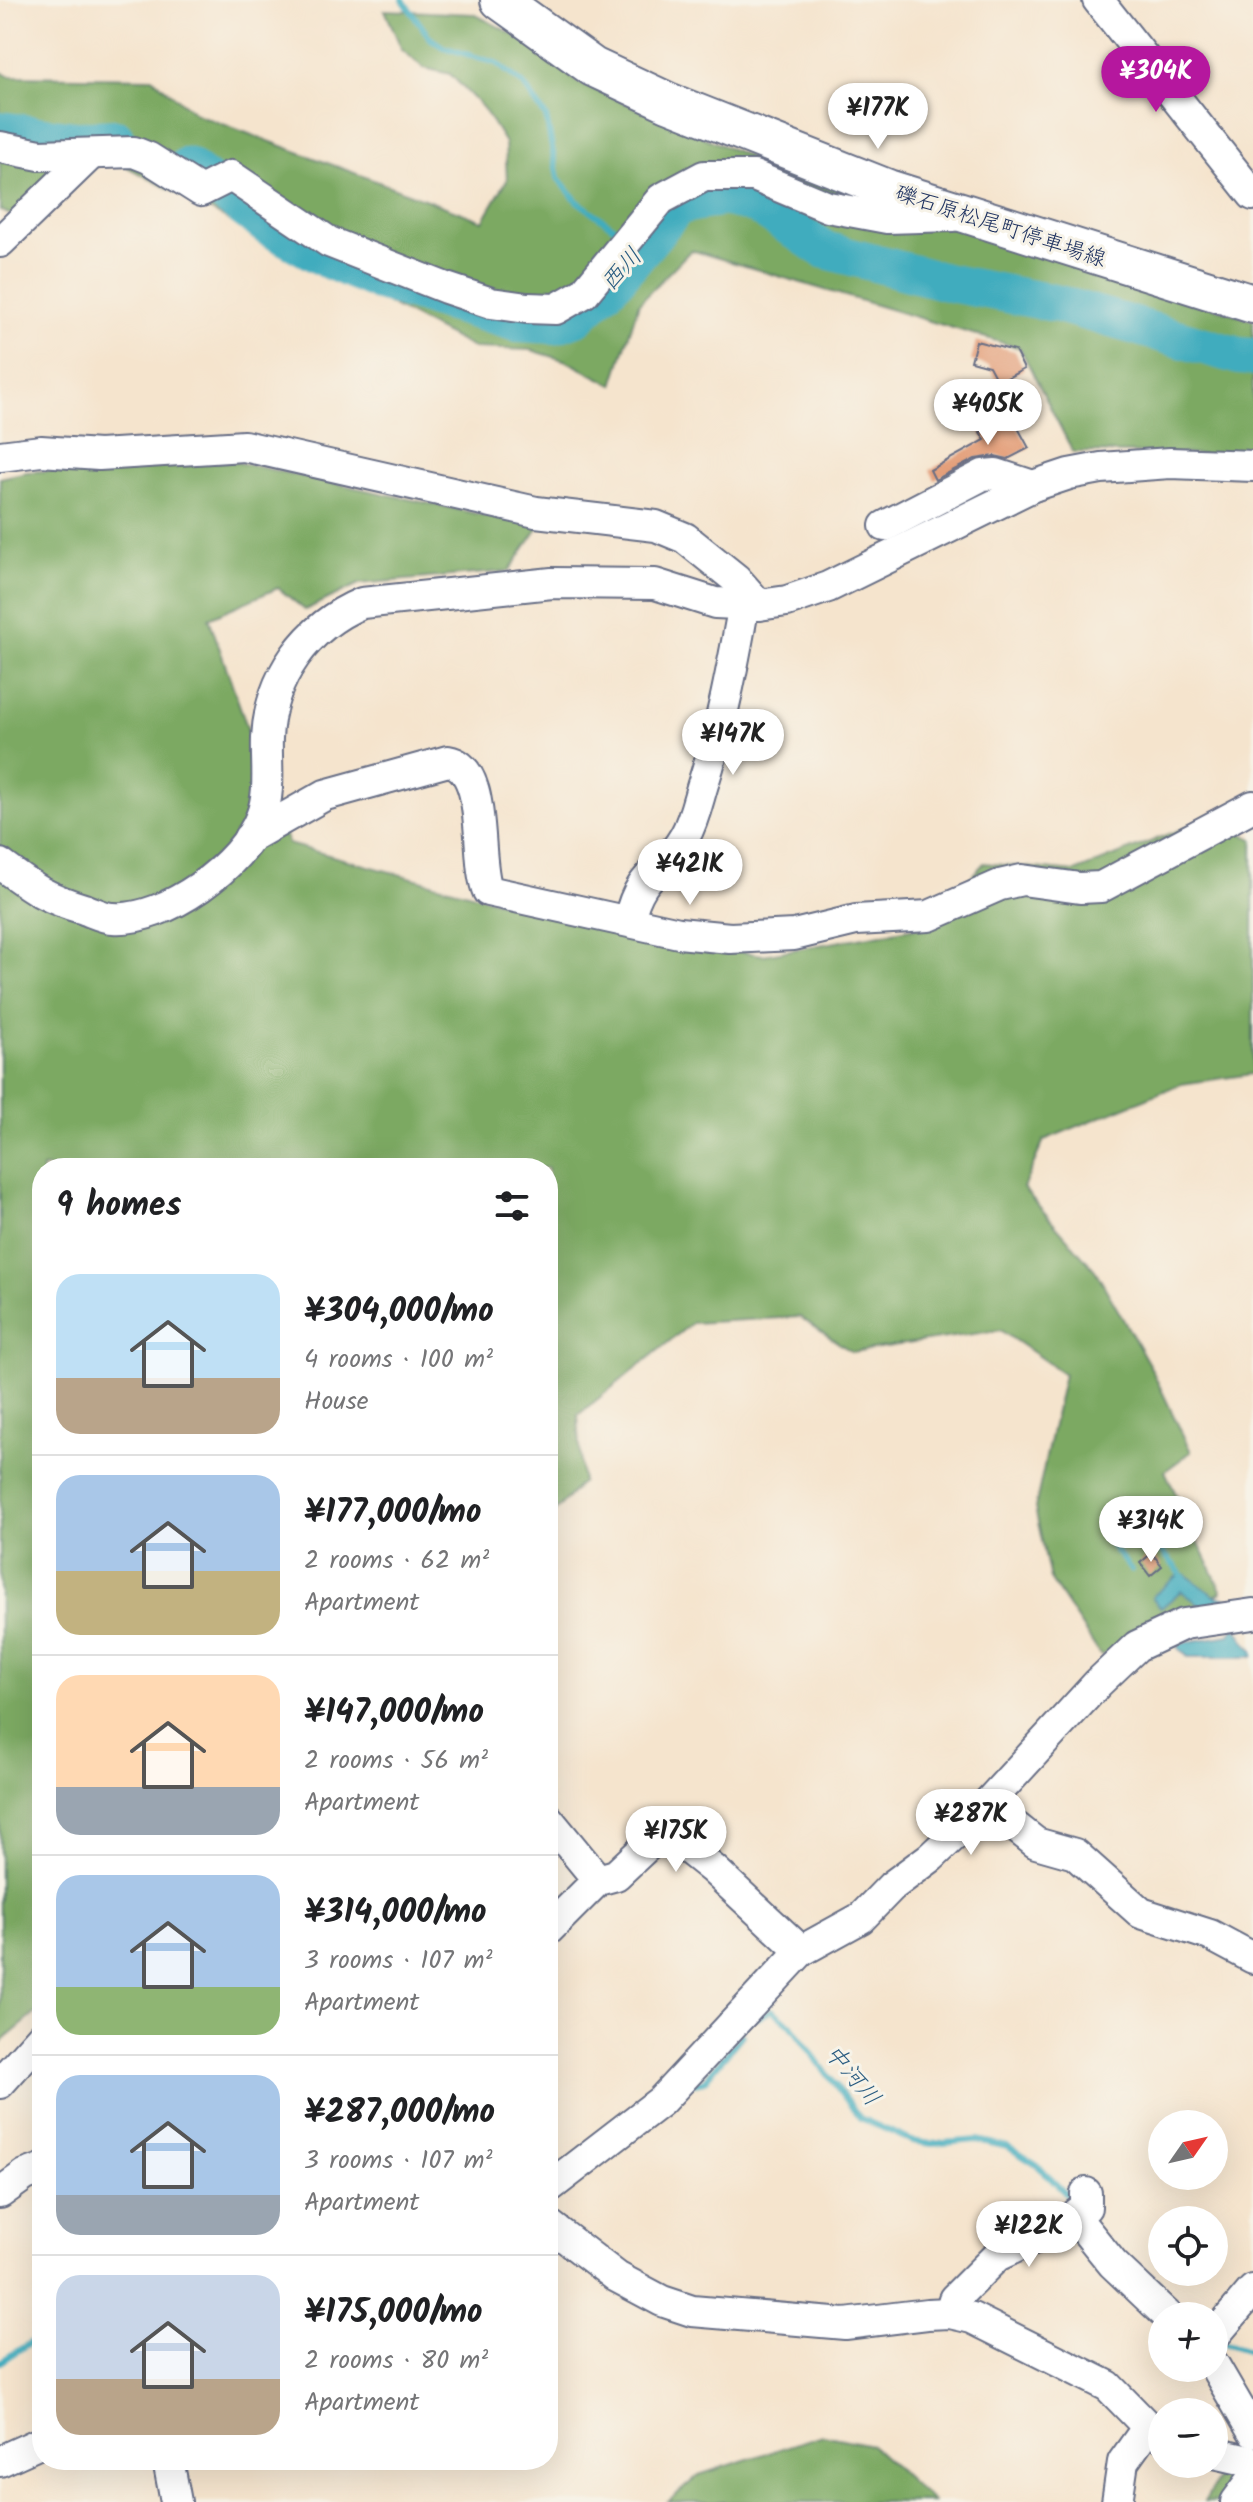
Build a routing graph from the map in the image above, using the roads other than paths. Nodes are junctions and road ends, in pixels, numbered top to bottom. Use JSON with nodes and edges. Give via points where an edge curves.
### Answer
{"nodes":[{"id":1,"x":500,"y":0,"type":"edge"},
{"id":2,"x":1098,"y":0,"type":"edge"},
{"id":3,"x":0,"y":147,"type":"edge"},
{"id":4,"x":89,"y":156,"type":"junction"},
{"id":5,"x":1253,"y":195,"type":"edge"},
{"id":6,"x":970,"y":216,"type":"junction"},
{"id":7,"x":4,"y":231,"type":"edge"},
{"id":8,"x":1253,"y":304,"type":"edge"},
{"id":9,"x":0,"y":456,"type":"edge"},
{"id":10,"x":1253,"y":466,"type":"edge"},
{"id":11,"x":1033,"y":486,"type":"junction"},
{"id":12,"x":885,"y":526,"type":"dead end"},
{"id":13,"x":752,"y":605,"type":"junction"},
{"id":14,"x":1253,"y":806,"type":"edge"},
{"id":15,"x":247,"y":839,"type":"junction"},
{"id":16,"x":0,"y":864,"type":"edge"},
{"id":17,"x":629,"y":920,"type":"junction"},
{"id":18,"x":1253,"y":1614,"type":"edge"},
{"id":19,"x":987,"y":1804,"type":"junction"},
{"id":20,"x":558,"y":1831,"type":"edge"},
{"id":21,"x":598,"y":1880,"type":"junction"},
{"id":22,"x":558,"y":1920,"type":"edge"},
{"id":23,"x":801,"y":1951,"type":"junction"},
{"id":24,"x":1253,"y":1958,"type":"edge"},
{"id":25,"x":32,"y":2047,"type":"edge"},
{"id":26,"x":0,"y":2083,"type":"edge"},
{"id":27,"x":32,"y":2173,"type":"edge"},
{"id":28,"x":558,"y":2180,"type":"edge"},
{"id":29,"x":0,"y":2193,"type":"edge"},
{"id":30,"x":558,"y":2232,"type":"edge"},
{"id":31,"x":1253,"y":2290,"type":"edge"},
{"id":32,"x":1153,"y":2302,"type":"edge"},
{"id":33,"x":950,"y":2313,"type":"junction"},
{"id":34,"x":1228,"y":2319,"type":"edge"},
{"id":35,"x":1224,"y":2382,"type":"edge"},
{"id":36,"x":1148,"y":2425,"type":"edge"},
{"id":37,"x":1253,"y":2432,"type":"edge"},
{"id":38,"x":1148,"y":2439,"type":"edge"},
{"id":39,"x":32,"y":2447,"type":"edge"},
{"id":40,"x":1228,"y":2456,"type":"edge"},
{"id":41,"x":0,"y":2461,"type":"edge"},
{"id":42,"x":1253,"y":2462,"type":"edge"},
{"id":43,"x":170,"y":2470,"type":"edge"},
{"id":44,"x":1253,"y":2479,"type":"edge"},
{"id":45,"x":176,"y":2502,"type":"edge"},
{"id":46,"x":1117,"y":2502,"type":"edge"},
{"id":47,"x":1236,"y":2502,"type":"edge"}],
"edges":[{"from":1,"to":6,"type":"main road","name":"礫石原松尾町停車場線","via":[[593,67],[628,85],[888,189]]},
{"from":2,"to":5,"type":"street"},
{"from":3,"to":4,"type":"street"},
{"from":4,"to":6,"type":"street","via":[[134,152],[201,191],[231,176],[329,242],[491,303],[556,309],[584,293],[661,199],[704,176],[754,176],[828,207],[887,218]]},
{"from":4,"to":7,"type":"street"},
{"from":6,"to":8,"type":"main road","name":"礫石原松尾町停車場線"},
{"from":9,"to":13,"type":"street","via":[[244,446],[536,512],[656,526],[685,538],[736,579]]},
{"from":10,"to":11,"type":"street","via":[[1170,463],[1101,468]]},
{"from":11,"to":12,"type":"street","via":[[983,475]]},
{"from":11,"to":13,"type":"street","via":[[828,587]]},
{"from":13,"to":15,"type":"street","via":[[715,603],[655,584],[552,583],[362,603],[336,614],[311,633],[291,662],[269,717],[267,796],[261,819]]},
{"from":13,"to":17,"type":"street","via":[[691,822],[676,848],[643,882]]},
{"from":14,"to":17,"type":"street","via":[[1101,887],[1022,880],[929,916],[856,920],[794,935],[730,938]]},
{"from":15,"to":16,"type":"street","via":[[216,877],[143,915],[127,917],[112,918],[46,898]]},
{"from":15,"to":17,"type":"street","via":[[325,795],[456,762],[468,774],[488,891]]},
{"from":18,"to":19,"type":"street","via":[[1184,1624],[1137,1646]]},
{"from":19,"to":23,"type":"street","via":[[861,1918]]},
{"from":19,"to":24,"type":"street","via":[[1036,1843],[1075,1854],[1141,1913],[1210,1935]]},
{"from":20,"to":21,"type":"street"},
{"from":21,"to":22,"type":"street"},
{"from":21,"to":23,"type":"street","via":[[616,1875],[664,1830]]},
{"from":23,"to":28,"type":"street","via":[[674,2087]]},
{"from":25,"to":26,"type":"street"},
{"from":27,"to":29,"type":"street"},
{"from":30,"to":33,"type":"street","via":[[617,2277],[692,2311],[845,2324]]},
{"from":31,"to":34,"type":"street"},
{"from":32,"to":33,"type":"street","via":[[1113,2264],[1081,2208],[997,2256],[954,2299]]},
{"from":33,"to":36,"type":"street","via":[[972,2318],[1108,2386]]},
{"from":35,"to":37,"type":"street"},
{"from":38,"to":46,"type":"street","via":[[1123,2462]]},
{"from":39,"to":41,"type":"street"},
{"from":40,"to":42,"type":"street"},
{"from":43,"to":45,"type":"street"},
{"from":44,"to":47,"type":"street"}]}
